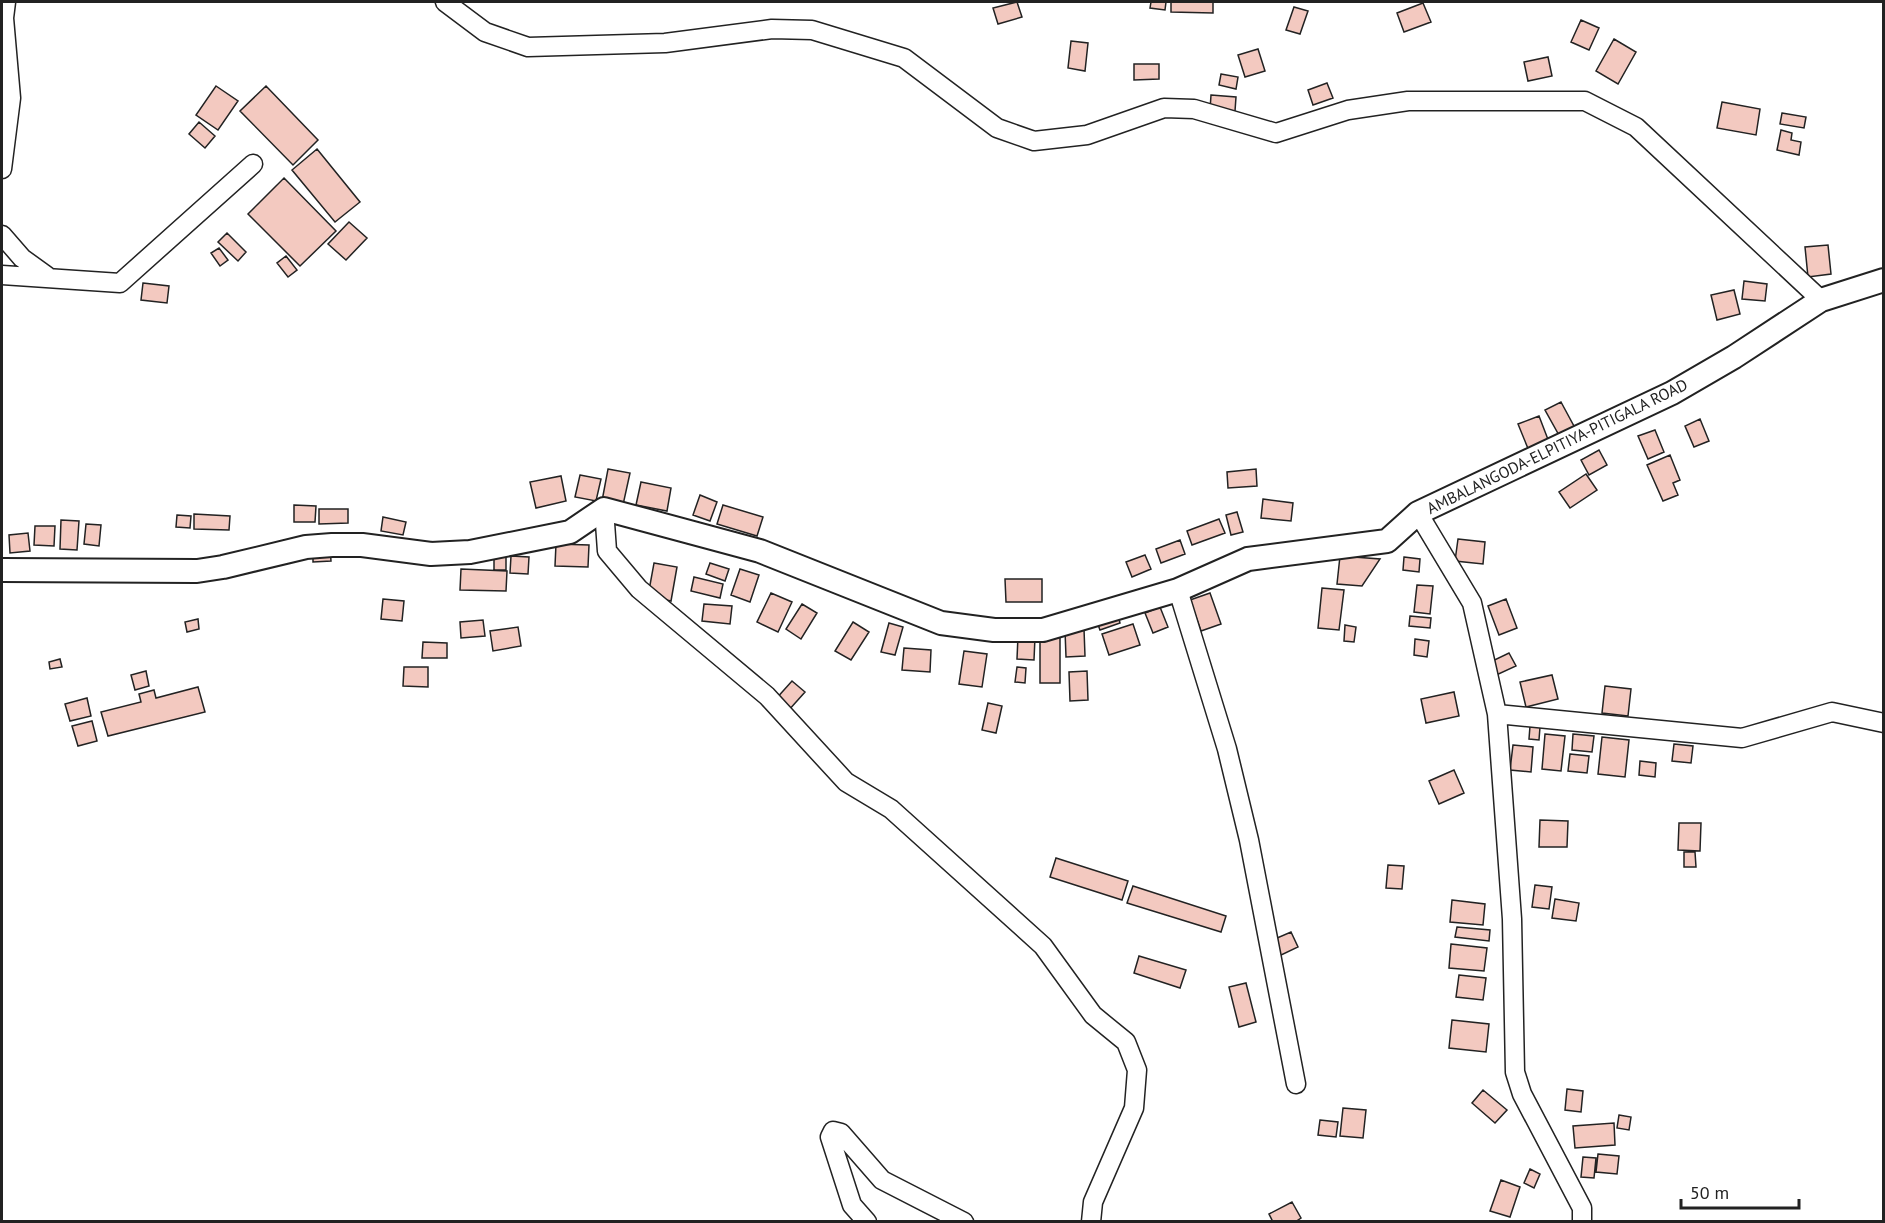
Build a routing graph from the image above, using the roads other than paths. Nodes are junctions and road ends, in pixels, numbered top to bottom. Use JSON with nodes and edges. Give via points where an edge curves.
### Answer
{"nodes":[{"id":1,"x":6,"y":2,"type":"edge"},
{"id":2,"x":445,"y":2,"type":"edge"},
{"id":3,"x":253,"y":164,"type":"dead end"},
{"id":4,"x":2,"y":169,"type":"edge"},
{"id":5,"x":2,"y":236,"type":"edge"},
{"id":6,"x":2,"y":274,"type":"edge"},
{"id":7,"x":48,"y":277,"type":"junction"},
{"id":8,"x":1884,"y":280,"type":"edge"},
{"id":9,"x":1821,"y":300,"type":"junction"},
{"id":10,"x":604,"y":509,"type":"junction"},
{"id":11,"x":1418,"y":513,"type":"junction"},
{"id":12,"x":2,"y":570,"type":"edge"},
{"id":13,"x":1178,"y":590,"type":"junction"},
{"id":14,"x":1497,"y":714,"type":"junction"},
{"id":15,"x":1884,"y":723,"type":"edge"},
{"id":16,"x":1296,"y":1084,"type":"dead end"},
{"id":17,"x":867,"y":1221,"type":"edge"},
{"id":18,"x":964,"y":1221,"type":"edge"},
{"id":19,"x":1091,"y":1221,"type":"edge"},
{"id":20,"x":1582,"y":1221,"type":"edge"}],
"edges":[{"from":1,"to":4,"type":"street","via":[[10,98]]},
{"from":2,"to":9,"type":"street","via":[[485,32],[528,47],[665,43],[772,28],[812,30],[904,58],[998,128],[1034,141],[1087,135],[1164,108],[1194,109],[1276,133],[1348,110],[1408,101],[1585,101],[1636,127]]},
{"from":3,"to":7,"type":"street","via":[[120,283]]},
{"from":5,"to":7,"type":"street","via":[[22,258]]},
{"from":6,"to":7,"type":"street"},
{"from":8,"to":9,"type":"main road","name":"AMBALANGODA-ELPITIYA-PITIGALA ROAD"},
{"from":9,"to":11,"type":"main road","name":"AMBALANGODA-ELPITIYA-PITIGALA ROAD","via":[[1672,393]]},
{"from":10,"to":12,"type":"main road","via":[[570,531],[470,552],[432,554],[332,545],[197,571]]},
{"from":10,"to":13,"type":"main road","name":"AMBALANGODA-ELPITIYA-PITIGALA ROAD","via":[[760,551],[941,623],[994,630],[1043,630]]},
{"from":10,"to":19,"type":"street","via":[[607,551],[639,589],[767,696],[846,782],[891,809],[1043,946],[1093,1015],[1126,1042],[1137,1070],[1134,1108],[1093,1202]]},
{"from":11,"to":13,"type":"main road","name":"AMBALANGODA-ELPITIYA-PITIGALA ROAD","via":[[1388,541],[1248,559]]},
{"from":11,"to":14,"type":"street","via":[[1472,603]]},
{"from":13,"to":16,"type":"street","via":[[1244,817]]},
{"from":14,"to":15,"type":"street","via":[[1742,738],[1832,712]]},
{"from":14,"to":20,"type":"street","via":[[1512,919],[1515,1072],[1522,1094],[1582,1208]]},
{"from":17,"to":18,"type":"street","via":[[852,1205],[830,1137],[834,1131],[842,1133],[882,1180]]}]}
